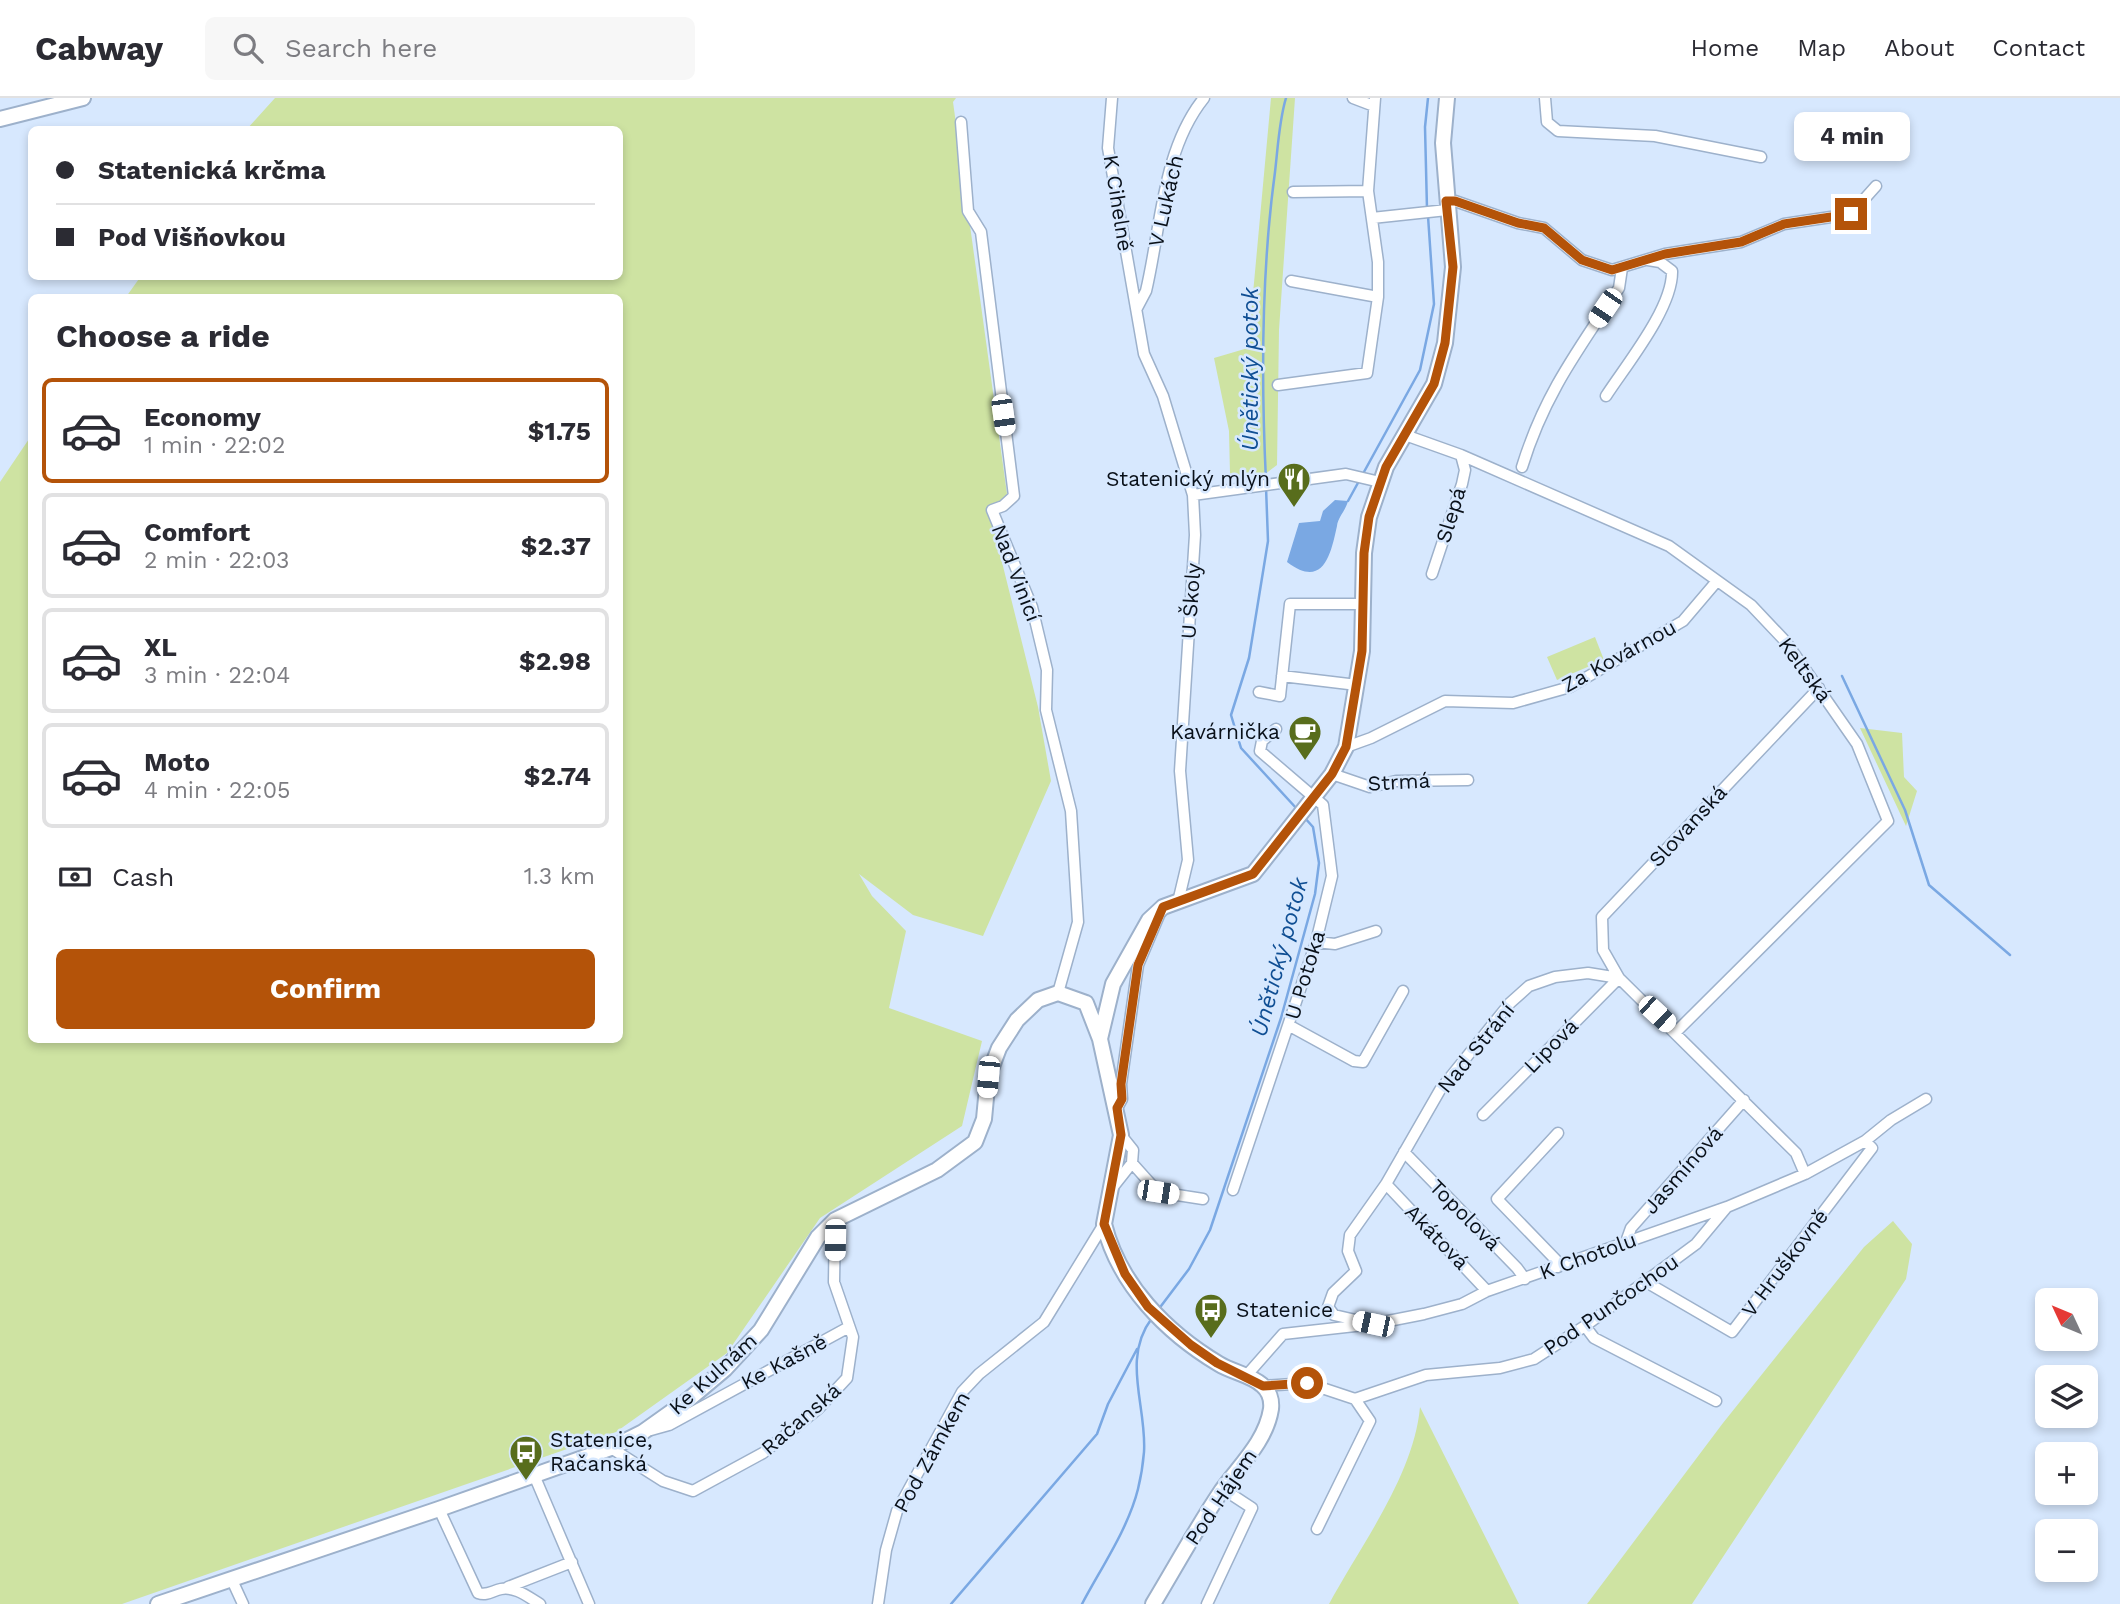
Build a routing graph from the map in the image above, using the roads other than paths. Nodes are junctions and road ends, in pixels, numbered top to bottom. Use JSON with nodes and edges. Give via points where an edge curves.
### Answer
{"nodes":[{"id":1,"x":83,"y":98,"type":"edge"},
{"id":2,"x":1112,"y":98,"type":"edge"},
{"id":3,"x":1204,"y":98,"type":"edge"},
{"id":4,"x":1353,"y":98,"type":"edge"},
{"id":5,"x":1447,"y":98,"type":"edge"},
{"id":6,"x":1545,"y":98,"type":"edge"},
{"id":7,"x":1374,"y":102,"type":"edge"},
{"id":8,"x":5,"y":118,"type":"edge"},
{"id":9,"x":961,"y":122,"type":"dead end"},
{"id":10,"x":1761,"y":157,"type":"dead end"},
{"id":11,"x":1876,"y":186,"type":"dead end"},
{"id":12,"x":1368,"y":191,"type":"junction"},
{"id":13,"x":1293,"y":192,"type":"dead end"},
{"id":14,"x":1447,"y":206,"type":"junction"},
{"id":15,"x":1373,"y":218,"type":"junction"},
{"id":16,"x":1648,"y":260,"type":"junction"},
{"id":17,"x":1622,"y":268,"type":"junction"},
{"id":18,"x":1291,"y":281,"type":"dead end"},
{"id":19,"x":1378,"y":297,"type":"junction"},
{"id":20,"x":1137,"y":308,"type":"junction"},
{"id":21,"x":1278,"y":385,"type":"dead end"},
{"id":22,"x":1606,"y":396,"type":"dead end"},
{"id":23,"x":1405,"y":435,"type":"junction"},
{"id":24,"x":1461,"y":455,"type":"junction"},
{"id":25,"x":1522,"y":467,"type":"dead end"},
{"id":26,"x":1372,"y":481,"type":"junction"},
{"id":27,"x":1193,"y":495,"type":"junction"},
{"id":28,"x":1432,"y":574,"type":"dead end"},
{"id":29,"x":1717,"y":581,"type":"junction"},
{"id":30,"x":1363,"y":604,"type":"junction"},
{"id":31,"x":1282,"y":676,"type":"junction"},
{"id":32,"x":1357,"y":685,"type":"junction"},
{"id":33,"x":1818,"y":688,"type":"junction"},
{"id":34,"x":1259,"y":692,"type":"dead end"},
{"id":35,"x":1276,"y":729,"type":"dead end"},
{"id":36,"x":1346,"y":747,"type":"junction"},
{"id":37,"x":1332,"y":774,"type":"junction"},
{"id":38,"x":1468,"y":780,"type":"dead end"},
{"id":39,"x":1311,"y":800,"type":"junction"},
{"id":40,"x":1178,"y":902,"type":"junction"},
{"id":41,"x":1163,"y":907,"type":"junction"},
{"id":42,"x":1376,"y":931,"type":"dead end"},
{"id":43,"x":1316,"y":942,"type":"junction"},
{"id":44,"x":1619,"y":978,"type":"junction"},
{"id":45,"x":1113,"y":984,"type":"junction"},
{"id":46,"x":1403,"y":991,"type":"dead end"},
{"id":47,"x":1058,"y":993,"type":"junction"},
{"id":48,"x":1086,"y":1003,"type":"junction"},
{"id":49,"x":1290,"y":1026,"type":"junction"},
{"id":50,"x":1676,"y":1032,"type":"junction"},
{"id":51,"x":1101,"y":1040,"type":"junction"},
{"id":52,"x":1926,"y":1099,"type":"dead end"},
{"id":53,"x":1744,"y":1100,"type":"junction"},
{"id":54,"x":1117,"y":1108,"type":"junction"},
{"id":55,"x":1483,"y":1115,"type":"dead end"},
{"id":56,"x":1558,"y":1133,"type":"dead end"},
{"id":57,"x":1121,"y":1135,"type":"junction"},
{"id":58,"x":1869,"y":1145,"type":"junction"},
{"id":59,"x":1404,"y":1152,"type":"junction"},
{"id":60,"x":1132,"y":1163,"type":"junction"},
{"id":61,"x":1805,"y":1174,"type":"junction"},
{"id":62,"x":1386,"y":1184,"type":"junction"},
{"id":63,"x":1110,"y":1190,"type":"junction"},
{"id":64,"x":1233,"y":1190,"type":"dead end"},
{"id":65,"x":1203,"y":1199,"type":"dead end"},
{"id":66,"x":1727,"y":1207,"type":"junction"},
{"id":67,"x":835,"y":1220,"type":"junction"},
{"id":68,"x":1104,"y":1224,"type":"junction"},
{"id":69,"x":1626,"y":1242,"type":"junction"},
{"id":70,"x":1558,"y":1267,"type":"junction"},
{"id":71,"x":1525,"y":1279,"type":"junction"},
{"id":72,"x":1646,"y":1282,"type":"junction"},
{"id":73,"x":1487,"y":1291,"type":"junction"},
{"id":74,"x":1373,"y":1324,"type":"junction"},
{"id":75,"x":1585,"y":1326,"type":"junction"},
{"id":76,"x":849,"y":1327,"type":"junction"},
{"id":77,"x":1246,"y":1376,"type":"junction"},
{"id":78,"x":1263,"y":1386,"type":"junction"},
{"id":79,"x":1355,"y":1399,"type":"junction"},
{"id":80,"x":1716,"y":1401,"type":"dead end"},
{"id":81,"x":643,"y":1432,"type":"junction"},
{"id":82,"x":611,"y":1447,"type":"junction"},
{"id":83,"x":534,"y":1475,"type":"junction"},
{"id":84,"x":1223,"y":1489,"type":"junction"},
{"id":85,"x":439,"y":1509,"type":"junction"},
{"id":86,"x":1317,"y":1529,"type":"dead end"},
{"id":87,"x":572,"y":1562,"type":"junction"},
{"id":88,"x":231,"y":1578,"type":"junction"},
{"id":89,"x":504,"y":1588,"type":"junction"},
{"id":90,"x":158,"y":1604,"type":"edge"},
{"id":91,"x":243,"y":1604,"type":"edge"},
{"id":92,"x":540,"y":1604,"type":"edge"},
{"id":93,"x":589,"y":1604,"type":"edge"},
{"id":94,"x":878,"y":1604,"type":"edge"},
{"id":95,"x":1153,"y":1604,"type":"edge"},
{"id":96,"x":1207,"y":1604,"type":"edge"}],
"edges":[{"from":1,"to":8,"type":"street"},
{"from":2,"to":20,"type":"street","name":"K Cihelně","via":[[1108,148]]},
{"from":3,"to":20,"type":"street","name":"V Lukách","via":[[1175,156],[1146,291]]},
{"from":4,"to":7,"type":"street"},
{"from":5,"to":14,"type":"street","via":[[1443,143]]},
{"from":6,"to":10,"type":"street","via":[[1547,122],[1558,131],[1655,136]]},
{"from":7,"to":12,"type":"street"},
{"from":9,"to":47,"type":"street","name":"Nad Vinicí","via":[[968,211],[981,232],[1014,496],[992,510],[1032,607],[1047,670],[1046,710],[1070,811],[1078,922]]},
{"from":11,"to":16,"type":"street","via":[[1851,214],[1784,224],[1741,242]]},
{"from":12,"to":13,"type":"street"},
{"from":12,"to":15,"type":"street"},
{"from":14,"to":15,"type":"street","via":[[1426,214]]},
{"from":14,"to":17,"type":"street","via":[[1455,201],[1544,228],[1582,260],[1612,270]]},
{"from":14,"to":23,"type":"street","via":[[1453,267],[1445,343],[1434,384]]},
{"from":15,"to":19,"type":"street"},
{"from":16,"to":17,"type":"street"},
{"from":16,"to":22,"type":"street","via":[[1672,271],[1670,289]]},
{"from":17,"to":25,"type":"street","via":[[1619,288],[1552,389]]},
{"from":18,"to":19,"type":"street"},
{"from":19,"to":21,"type":"street","via":[[1367,373]]},
{"from":20,"to":27,"type":"street","name":"U Školy","via":[[1144,354],[1163,396]]},
{"from":23,"to":24,"type":"street","name":"Keltská"},
{"from":23,"to":26,"type":"street"},
{"from":24,"to":28,"type":"street","name":"Slepá","via":[[1462,484]]},
{"from":24,"to":29,"type":"street","name":"Keltská","via":[[1670,547]]},
{"from":26,"to":27,"type":"street","via":[[1352,476]]},
{"from":26,"to":30,"type":"street"},
{"from":27,"to":40,"type":"street","name":"U Školy","via":[[1195,535],[1180,771],[1188,860]]},
{"from":29,"to":33,"type":"street","name":"Keltská","via":[[1751,605],[1786,642]]},
{"from":29,"to":36,"type":"street","name":"Za Kovárnou","via":[[1683,621],[1570,687],[1513,703],[1444,701]]},
{"from":30,"to":31,"type":"street","via":[[1290,604]]},
{"from":30,"to":32,"type":"street"},
{"from":31,"to":32,"type":"street"},
{"from":31,"to":34,"type":"street","via":[[1280,696]]},
{"from":32,"to":36,"type":"street"},
{"from":33,"to":44,"type":"street","name":"Slovanská","via":[[1602,917],[1603,950]]},
{"from":33,"to":50,"type":"street","name":"Keltská","via":[[1857,744],[1888,821]]},
{"from":35,"to":39,"type":"street","via":[[1262,741],[1260,751]]},
{"from":36,"to":37,"type":"street"},
{"from":37,"to":38,"type":"street","name":"Strmá","via":[[1370,787],[1396,781]]},
{"from":37,"to":39,"type":"street"},
{"from":39,"to":40,"type":"street","via":[[1253,874]]},
{"from":39,"to":43,"type":"street","name":"U Potoka","via":[[1323,805],[1332,876]]},
{"from":40,"to":41,"type":"street"},
{"from":41,"to":45,"type":"street","via":[[1143,929]]},
{"from":41,"to":54,"type":"street","via":[[1138,965],[1122,1099]]},
{"from":42,"to":43,"type":"street","via":[[1335,944]]},
{"from":43,"to":49,"type":"street","name":"U Potoka"},
{"from":44,"to":50,"type":"street"},
{"from":44,"to":55,"type":"street","name":"Lipová"},
{"from":44,"to":59,"type":"street","name":"Nad Strání","via":[[1577,974],[1529,986],[1440,1090]]},
{"from":45,"to":48,"type":"street"},
{"from":45,"to":51,"type":"street"},
{"from":46,"to":49,"type":"street","via":[[1363,1062]]},
{"from":47,"to":48,"type":"street"},
{"from":47,"to":67,"type":"street","name":"Ke Kulnám","via":[[1038,1000],[1017,1020],[999,1048],[975,1142],[937,1170]]},
{"from":48,"to":51,"type":"street"},
{"from":49,"to":64,"type":"street","name":"U Potoka"},
{"from":50,"to":53,"type":"street"},
{"from":51,"to":54,"type":"street"},
{"from":52,"to":58,"type":"street","name":"K Chotolu","via":[[1891,1120]]},
{"from":53,"to":61,"type":"street","via":[[1796,1153]]},
{"from":53,"to":69,"type":"street","name":"Jasmínová","via":[[1631,1228]]},
{"from":54,"to":57,"type":"street"},
{"from":56,"to":70,"type":"street","via":[[1497,1199]]},
{"from":57,"to":60,"type":"street","via":[[1133,1150]]},
{"from":57,"to":63,"type":"street"},
{"from":58,"to":61,"type":"street","name":"K Chotolu"},
{"from":58,"to":72,"type":"street","name":"V Hruškovně","via":[[1732,1332]]},
{"from":59,"to":62,"type":"street","name":"Nad Strání"},
{"from":59,"to":71,"type":"street","name":"Topolová"},
{"from":60,"to":63,"type":"street"},
{"from":60,"to":65,"type":"street","via":[[1158,1192]]},
{"from":61,"to":66,"type":"street","name":"K Chotolu"},
{"from":62,"to":73,"type":"street","name":"Akátová"},
{"from":62,"to":74,"type":"street","name":"Nad Strání","via":[[1350,1235],[1348,1251],[1356,1271],[1333,1293],[1328,1307],[1334,1315]]},
{"from":63,"to":68,"type":"street"},
{"from":66,"to":69,"type":"street","name":"K Chotolu"},
{"from":66,"to":72,"type":"street","name":"Pod Punčochou","via":[[1696,1244]]},
{"from":67,"to":76,"type":"street","name":"Račanská","via":[[834,1282]]},
{"from":67,"to":81,"type":"street","name":"Ke Kulnám","via":[[818,1237],[761,1330],[725,1369]]},
{"from":68,"to":77,"type":"street","via":[[1125,1274],[1148,1307],[1217,1363]]},
{"from":68,"to":94,"type":"street","name":"Pod Zámkem","via":[[1044,1322],[962,1392],[897,1511]]},
{"from":69,"to":70,"type":"street","name":"K Chotolu"},
{"from":70,"to":71,"type":"street","name":"K Chotolu"},
{"from":71,"to":73,"type":"street","name":"K Chotolu"},
{"from":72,"to":75,"type":"street","name":"Pod Punčochou"},
{"from":73,"to":74,"type":"street","name":"K Chotolu","via":[[1462,1304]]},
{"from":74,"to":77,"type":"street","name":"K Chotolu","via":[[1283,1334]]},
{"from":75,"to":79,"type":"street","name":"Pod Punčochou","via":[[1534,1359],[1500,1368],[1426,1375]]},
{"from":75,"to":80,"type":"street","via":[[1594,1338]]},
{"from":76,"to":81,"type":"street","name":"Ke Kašně","via":[[669,1425]]},
{"from":76,"to":82,"type":"street","name":"Račanská","via":[[853,1336],[848,1378],[763,1453],[693,1491],[663,1481]]},
{"from":77,"to":78,"type":"street"},
{"from":78,"to":79,"type":"street","via":[[1307,1383]]},
{"from":78,"to":84,"type":"street","name":"Pod Hájem","via":[[1271,1403],[1267,1421],[1257,1444]]},
{"from":79,"to":86,"type":"street","via":[[1370,1421]]},
{"from":81,"to":82,"type":"street","name":"Ke Kulnám"},
{"from":82,"to":83,"type":"street","name":"Ke Kulnám"},
{"from":83,"to":85,"type":"street","name":"Ke Kulnám"},
{"from":83,"to":87,"type":"street"},
{"from":84,"to":95,"type":"street","name":"Pod Hájem"},
{"from":84,"to":96,"type":"street","via":[[1252,1508]]},
{"from":85,"to":88,"type":"street","name":"Ke Kulnám"},
{"from":85,"to":89,"type":"street","via":[[478,1593]]},
{"from":87,"to":89,"type":"street"},
{"from":87,"to":93,"type":"street"},
{"from":88,"to":90,"type":"street","name":"Ke Kulnám"},
{"from":88,"to":91,"type":"street"},
{"from":89,"to":92,"type":"street"}]}
